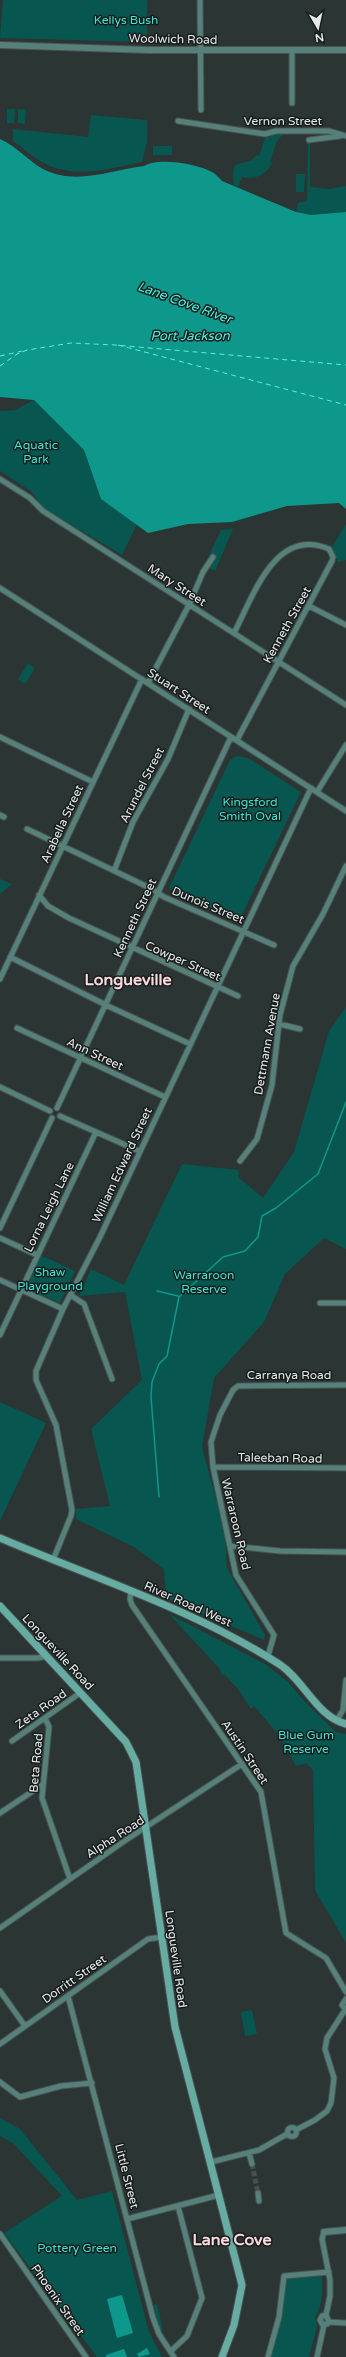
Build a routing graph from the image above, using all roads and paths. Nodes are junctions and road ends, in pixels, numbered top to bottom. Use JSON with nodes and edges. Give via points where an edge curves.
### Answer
{"nodes":[{"id":1,"x":200,"y":0,"type":"edge"},
{"id":2,"x":0,"y":45,"type":"edge"},
{"id":3,"x":292,"y":50,"type":"junction"},
{"id":4,"x":346,"y":50,"type":"edge"},
{"id":5,"x":200,"y":51,"type":"junction"},
{"id":6,"x":292,"y":103,"type":"dead end"},
{"id":7,"x":201,"y":110,"type":"dead end"},
{"id":8,"x":178,"y":122,"type":"dead end"},
{"id":9,"x":343,"y":136,"type":"edge"},
{"id":10,"x":309,"y":140,"type":"dead end"},
{"id":11,"x":0,"y":478,"type":"edge"},
{"id":12,"x":214,"y":557,"type":"dead end"},
{"id":13,"x":0,"y":588,"type":"edge"},
{"id":14,"x":189,"y":605,"type":"junction"},
{"id":15,"x":309,"y":606,"type":"junction"},
{"id":16,"x":346,"y":625,"type":"edge"},
{"id":17,"x":234,"y":633,"type":"junction"},
{"id":18,"x":278,"y":662,"type":"junction"},
{"id":19,"x":142,"y":679,"type":"junction"},
{"id":20,"x":148,"y":683,"type":"junction"},
{"id":21,"x":346,"y":705,"type":"edge"},
{"id":22,"x":189,"y":709,"type":"junction"},
{"id":23,"x":0,"y":737,"type":"edge"},
{"id":24,"x":231,"y":737,"type":"junction"},
{"id":25,"x":237,"y":740,"type":"junction"},
{"id":26,"x":346,"y":745,"type":"edge"},
{"id":27,"x":93,"y":782,"type":"junction"},
{"id":28,"x":311,"y":788,"type":"junction"},
{"id":29,"x":317,"y":792,"type":"junction"},
{"id":30,"x":346,"y":811,"type":"edge"},
{"id":31,"x":26,"y":829,"type":"dead end"},
{"id":32,"x":63,"y":846,"type":"junction"},
{"id":33,"x":346,"y":866,"type":"edge"},
{"id":34,"x":114,"y":871,"type":"junction"},
{"id":35,"x":158,"y":893,"type":"junction"},
{"id":36,"x":39,"y":895,"type":"junction"},
{"id":37,"x":243,"y":931,"type":"junction"},
{"id":38,"x":274,"y":945,"type":"dead end"},
{"id":39,"x":132,"y":949,"type":"junction"},
{"id":40,"x":10,"y":957,"type":"junction"},
{"id":41,"x":0,"y":978,"type":"edge"},
{"id":42,"x":217,"y":987,"type":"junction"},
{"id":43,"x":238,"y":996,"type":"dead end"},
{"id":44,"x":106,"y":1005,"type":"junction"},
{"id":45,"x":279,"y":1024,"type":"junction"},
{"id":46,"x":17,"y":1028,"type":"dead end"},
{"id":47,"x":300,"y":1028,"type":"dead end"},
{"id":48,"x":190,"y":1044,"type":"junction"},
{"id":49,"x":80,"y":1058,"type":"junction"},
{"id":50,"x":0,"y":1087,"type":"edge"},
{"id":51,"x":165,"y":1097,"type":"junction"},
{"id":52,"x":57,"y":1108,"type":"junction"},
{"id":53,"x":50,"y":1111,"type":"junction"},
{"id":54,"x":60,"y":1116,"type":"junction"},
{"id":55,"x":52,"y":1118,"type":"junction"},
{"id":56,"x":96,"y":1132,"type":"junction"},
{"id":57,"x":139,"y":1151,"type":"junction"},
{"id":58,"x":240,"y":1162,"type":"dead end"},
{"id":59,"x":0,"y":1228,"type":"edge"},
{"id":60,"x":0,"y":1238,"type":"edge"},
{"id":61,"x":37,"y":1255,"type":"junction"},
{"id":62,"x":0,"y":1280,"type":"edge"},
{"id":63,"x":21,"y":1289,"type":"junction"},
{"id":64,"x":72,"y":1296,"type":"junction"},
{"id":65,"x":320,"y":1303,"type":"dead end"},
{"id":66,"x":346,"y":1303,"type":"edge"},
{"id":67,"x":63,"y":1309,"type":"junction"},
{"id":68,"x":0,"y":1335,"type":"edge"},
{"id":69,"x":112,"y":1379,"type":"dead end"},
{"id":70,"x":346,"y":1385,"type":"edge"},
{"id":71,"x":233,"y":1390,"type":"joint"},
{"id":72,"x":213,"y":1467,"type":"junction"},
{"id":73,"x":346,"y":1468,"type":"edge"},
{"id":74,"x":0,"y":1538,"type":"edge"},
{"id":75,"x":230,"y":1546,"type":"junction"},
{"id":76,"x":346,"y":1552,"type":"edge"},
{"id":77,"x":53,"y":1560,"type":"junction"},
{"id":78,"x":130,"y":1591,"type":"junction"},
{"id":79,"x":0,"y":1606,"type":"edge"},
{"id":80,"x":46,"y":1656,"type":"junction"},
{"id":81,"x":268,"y":1656,"type":"junction"},
{"id":82,"x":0,"y":1658,"type":"edge"},
{"id":83,"x":346,"y":1680,"type":"edge"},
{"id":84,"x":80,"y":1693,"type":"junction"},
{"id":85,"x":45,"y":1718,"type":"junction"},
{"id":86,"x":337,"y":1720,"type":"junction"},
{"id":87,"x":346,"y":1724,"type":"edge"},
{"id":88,"x":12,"y":1740,"type":"dead end"},
{"id":89,"x":242,"y":1764,"type":"junction"},
{"id":90,"x":42,"y":1785,"type":"junction"},
{"id":91,"x":0,"y":1813,"type":"edge"},
{"id":92,"x":146,"y":1827,"type":"junction"},
{"id":93,"x":70,"y":1879,"type":"junction"},
{"id":94,"x":0,"y":1928,"type":"edge"},
{"id":95,"x":162,"y":1936,"type":"junction"},
{"id":96,"x":0,"y":1991,"type":"edge"},
{"id":97,"x":346,"y":1992,"type":"edge"},
{"id":98,"x":68,"y":1996,"type":"junction"},
{"id":99,"x":346,"y":1999,"type":"edge"},
{"id":100,"x":345,"y":2010,"type":"edge"},
{"id":101,"x":25,"y":2026,"type":"junction"},
{"id":102,"x":0,"y":2044,"type":"edge"},
{"id":103,"x":0,"y":2082,"type":"edge"},
{"id":104,"x":92,"y":2083,"type":"junction"},
{"id":105,"x":249,"y":2152,"type":"junction"},
{"id":106,"x":211,"y":2162,"type":"junction"},
{"id":107,"x":252,"y":2164,"type":"tunnel mouth"},
{"id":108,"x":258,"y":2193,"type":"tunnel mouth"},
{"id":109,"x":220,"y":2195,"type":"junction"},
{"id":110,"x":259,"y":2201,"type":"dead end"},
{"id":111,"x":178,"y":2206,"type":"junction"},
{"id":112,"x":127,"y":2219,"type":"junction"},
{"id":113,"x":346,"y":2230,"type":"edge"},
{"id":114,"x":324,"y":2232,"type":"joint"},
{"id":115,"x":0,"y":2234,"type":"edge"},
{"id":116,"x":329,"y":2272,"type":"junction"},
{"id":117,"x":326,"y":2315,"type":"junction"},
{"id":118,"x":327,"y":2323,"type":"junction"},
{"id":119,"x":346,"y":2323,"type":"edge"},
{"id":120,"x":171,"y":2351,"type":"junction"},
{"id":121,"x":86,"y":2357,"type":"edge"},
{"id":122,"x":174,"y":2357,"type":"edge"},
{"id":123,"x":222,"y":2357,"type":"edge"},
{"id":124,"x":268,"y":2357,"type":"edge"},
{"id":125,"x":317,"y":2357,"type":"edge"}],
"edges":[{"from":1,"to":5,"type":"street"},
{"from":2,"to":5,"type":"street","name":"Woolwich Road"},
{"from":3,"to":4,"type":"street","name":"Woolwich Road"},
{"from":3,"to":5,"type":"street","name":"Woolwich Road"},
{"from":3,"to":6,"type":"street"},
{"from":5,"to":7,"type":"street"},
{"from":8,"to":9,"type":"street","name":"Vernon Street","via":[[257,133],[329,131]]},
{"from":9,"to":10,"type":"street","name":"Vernon Street"},
{"from":11,"to":14,"type":"street","name":"Mary Street","via":[[30,498],[43,511]]},
{"from":12,"to":14,"type":"street","via":[[203,572]]},
{"from":13,"to":19,"type":"street","name":"Stuart Street"},
{"from":14,"to":17,"type":"street","name":"Mary Street"},
{"from":14,"to":20,"type":"street"},
{"from":15,"to":16,"type":"street"},
{"from":15,"to":17,"type":"street","name":"Kenneth Street","via":[[333,557],[329,549],[301,545],[274,560]]},
{"from":15,"to":18,"type":"street","name":"Kenneth Street"},
{"from":17,"to":18,"type":"street","name":"Mary Street"},
{"from":18,"to":21,"type":"street","name":"Mary Street"},
{"from":18,"to":25,"type":"street","name":"Kenneth Street"},
{"from":19,"to":20,"type":"street","name":"Stuart Street"},
{"from":19,"to":27,"type":"street","name":"Arabella Street"},
{"from":20,"to":22,"type":"street","name":"Stuart Street"},
{"from":22,"to":24,"type":"street","name":"Stuart Street"},
{"from":22,"to":34,"type":"street","name":"Arundel Street","via":[[168,759],[133,822]]},
{"from":23,"to":27,"type":"street"},
{"from":24,"to":25,"type":"street","name":"Stuart Street"},
{"from":24,"to":35,"type":"street","name":"Kenneth Street"},
{"from":25,"to":28,"type":"street","name":"Stuart Street"},
{"from":26,"to":29,"type":"street"},
{"from":27,"to":32,"type":"street","name":"Arabella Street"},
{"from":28,"to":29,"type":"street","name":"Stuart Street"},
{"from":28,"to":37,"type":"street","name":"William Edward Street"},
{"from":29,"to":30,"type":"street","name":"Stuart Street"},
{"from":31,"to":32,"type":"street","name":"Dunois Street"},
{"from":32,"to":34,"type":"street","name":"Dunois Street"},
{"from":32,"to":36,"type":"street","name":"Arabella Street"},
{"from":33,"to":45,"type":"street","name":"Dettmann Avenue","via":[[323,914],[293,966]]},
{"from":34,"to":35,"type":"street","name":"Dunois Street"},
{"from":35,"to":37,"type":"street","name":"Dunois Street","via":[[228,927]]},
{"from":35,"to":39,"type":"street","name":"Kenneth Street"},
{"from":36,"to":39,"type":"street","name":"Cowper Street","via":[[48,906]]},
{"from":36,"to":40,"type":"street","name":"Arabella Street"},
{"from":37,"to":38,"type":"street","name":"Dunois Street"},
{"from":37,"to":42,"type":"street","name":"William Edward Street"},
{"from":39,"to":42,"type":"street","name":"Cowper Street"},
{"from":39,"to":44,"type":"street","name":"Kenneth Street"},
{"from":40,"to":41,"type":"street","name":"Arabella Street"},
{"from":40,"to":44,"type":"street"},
{"from":42,"to":43,"type":"street","name":"Cowper Street"},
{"from":42,"to":48,"type":"street","name":"William Edward Street"},
{"from":44,"to":48,"type":"street"},
{"from":44,"to":49,"type":"street","name":"Kenneth Street"},
{"from":45,"to":47,"type":"street"},
{"from":45,"to":58,"type":"street","name":"Dettmann Avenue","via":[[272,1085],[257,1139]]},
{"from":46,"to":49,"type":"street","name":"Ann Street"},
{"from":48,"to":51,"type":"street","name":"William Edward Street"},
{"from":49,"to":51,"type":"street","name":"Ann Street"},
{"from":49,"to":52,"type":"street","name":"Kenneth Street"},
{"from":50,"to":53,"type":"street"},
{"from":51,"to":57,"type":"street","name":"William Edward Street"},
{"from":52,"to":53,"type":"street"},
{"from":52,"to":54,"type":"street"},
{"from":53,"to":55,"type":"street"},
{"from":54,"to":55,"type":"street"},
{"from":54,"to":56,"type":"street"},
{"from":55,"to":59,"type":"street"},
{"from":56,"to":57,"type":"street"},
{"from":56,"to":61,"type":"street","name":"Lorna Leigh Lane"},
{"from":57,"to":64,"type":"street","name":"William Edward Street"},
{"from":60,"to":61,"type":"street"},
{"from":61,"to":63,"type":"street","name":"Lorna Leigh Lane"},
{"from":62,"to":63,"type":"street"},
{"from":63,"to":67,"type":"street"},
{"from":63,"to":68,"type":"street","name":"Lorna Leigh Lane"},
{"from":64,"to":67,"type":"street","name":"William Edward Street"},
{"from":64,"to":69,"type":"street","via":[[84,1304]]},
{"from":65,"to":66,"type":"street"},
{"from":67,"to":77,"type":"street","name":"William Edward Street","via":[[36,1371],[36,1380],[56,1425],[72,1510]]},
{"from":70,"to":71,"type":"street","name":"Carranya Road","via":[[243,1384]]},
{"from":71,"to":72,"type":"street","name":"Warraroon Road","via":[[220,1415],[211,1442]]},
{"from":72,"to":73,"type":"street","name":"Taleeban Road"},
{"from":72,"to":75,"type":"street","name":"Warraroon Road"},
{"from":74,"to":77,"type":"main road","name":"River Road West"},
{"from":75,"to":76,"type":"street","via":[[280,1551]]},
{"from":75,"to":81,"type":"street","name":"Warraroon Road","via":[[236,1575],[274,1636]]},
{"from":77,"to":78,"type":"main road","name":"River Road West"},
{"from":78,"to":81,"type":"main road","name":"River Road West","via":[[229,1634]]},
{"from":78,"to":89,"type":"street","name":"Austin Street","via":[[132,1605]]},
{"from":79,"to":80,"type":"main road","name":"Longueville Road"},
{"from":80,"to":82,"type":"street"},
{"from":80,"to":84,"type":"main road","name":"Longueville Road"},
{"from":81,"to":86,"type":"main road","name":"River Road West","via":[[286,1668],[322,1709]]},
{"from":83,"to":86,"type":"street","via":[[343,1710]]},
{"from":84,"to":85,"type":"street","name":"Zeta Road"},
{"from":84,"to":92,"type":"main road","name":"Longueville Road","via":[[126,1742],[135,1757]]},
{"from":85,"to":88,"type":"street","name":"Zeta Road"},
{"from":85,"to":90,"type":"street","name":"Beta Road","via":[[49,1727]]},
{"from":86,"to":87,"type":"main road","name":"River Road West"},
{"from":89,"to":92,"type":"street","name":"Alpha Road"},
{"from":89,"to":97,"type":"street","name":"Austin Street","via":[[262,1797],[286,1933],[326,1958]]},
{"from":90,"to":91,"type":"street"},
{"from":90,"to":93,"type":"street","name":"Beta Road","via":[[42,1798]]},
{"from":92,"to":93,"type":"street","name":"Alpha Road"},
{"from":92,"to":95,"type":"main road","name":"Longueville Road"},
{"from":93,"to":94,"type":"street","name":"Alpha Road"},
{"from":95,"to":98,"type":"street","name":"Dorritt Street","via":[[148,1940]]},
{"from":95,"to":106,"type":"main road","name":"Longueville Road","via":[[175,2027]]},
{"from":96,"to":101,"type":"street"},
{"from":98,"to":101,"type":"street","name":"Dorritt Street"},
{"from":98,"to":104,"type":"street","name":"Little Street"},
{"from":99,"to":100,"type":"street","via":[[342,2005]]},
{"from":100,"to":105,"type":"street","via":[[327,2038],[325,2049],[334,2078],[327,2111],[296,2130],[293,2137],[287,2134],[259,2150]]},
{"from":101,"to":102,"type":"street","name":"Dorritt Street"},
{"from":103,"to":104,"type":"street","via":[[20,2097],[61,2086]]},
{"from":104,"to":112,"type":"street","name":"Little Street"},
{"from":105,"to":106,"type":"street"},
{"from":105,"to":107,"type":"street"},
{"from":106,"to":109,"type":"main road","name":"Longueville Road"},
{"from":108,"to":110,"type":"street"},
{"from":109,"to":111,"type":"street"},
{"from":109,"to":123,"type":"main road","name":"Longueville Road","via":[[242,2284],[234,2325]]},
{"from":111,"to":112,"type":"street"},
{"from":111,"to":120,"type":"street","via":[[202,2293],[201,2302],[187,2336]]},
{"from":112,"to":120,"type":"street","name":"Little Street","via":[[153,2318],[159,2334]]},
{"from":113,"to":114,"type":"street"},
{"from":114,"to":116,"type":"street","via":[[322,2239]]},
{"from":115,"to":121,"type":"street","name":"Phoenix Street"},
{"from":116,"to":117,"type":"street","via":[[331,2291]]},
{"from":116,"to":124,"type":"street","via":[[284,2276],[279,2316]]},
{"from":117,"to":118,"type":"street"},
{"from":117,"to":118,"type":"street","via":[[320,2318],[321,2323]]},
{"from":118,"to":119,"type":"street"},
{"from":118,"to":125,"type":"street"},
{"from":120,"to":122,"type":"street","name":"Little Street"}]}
